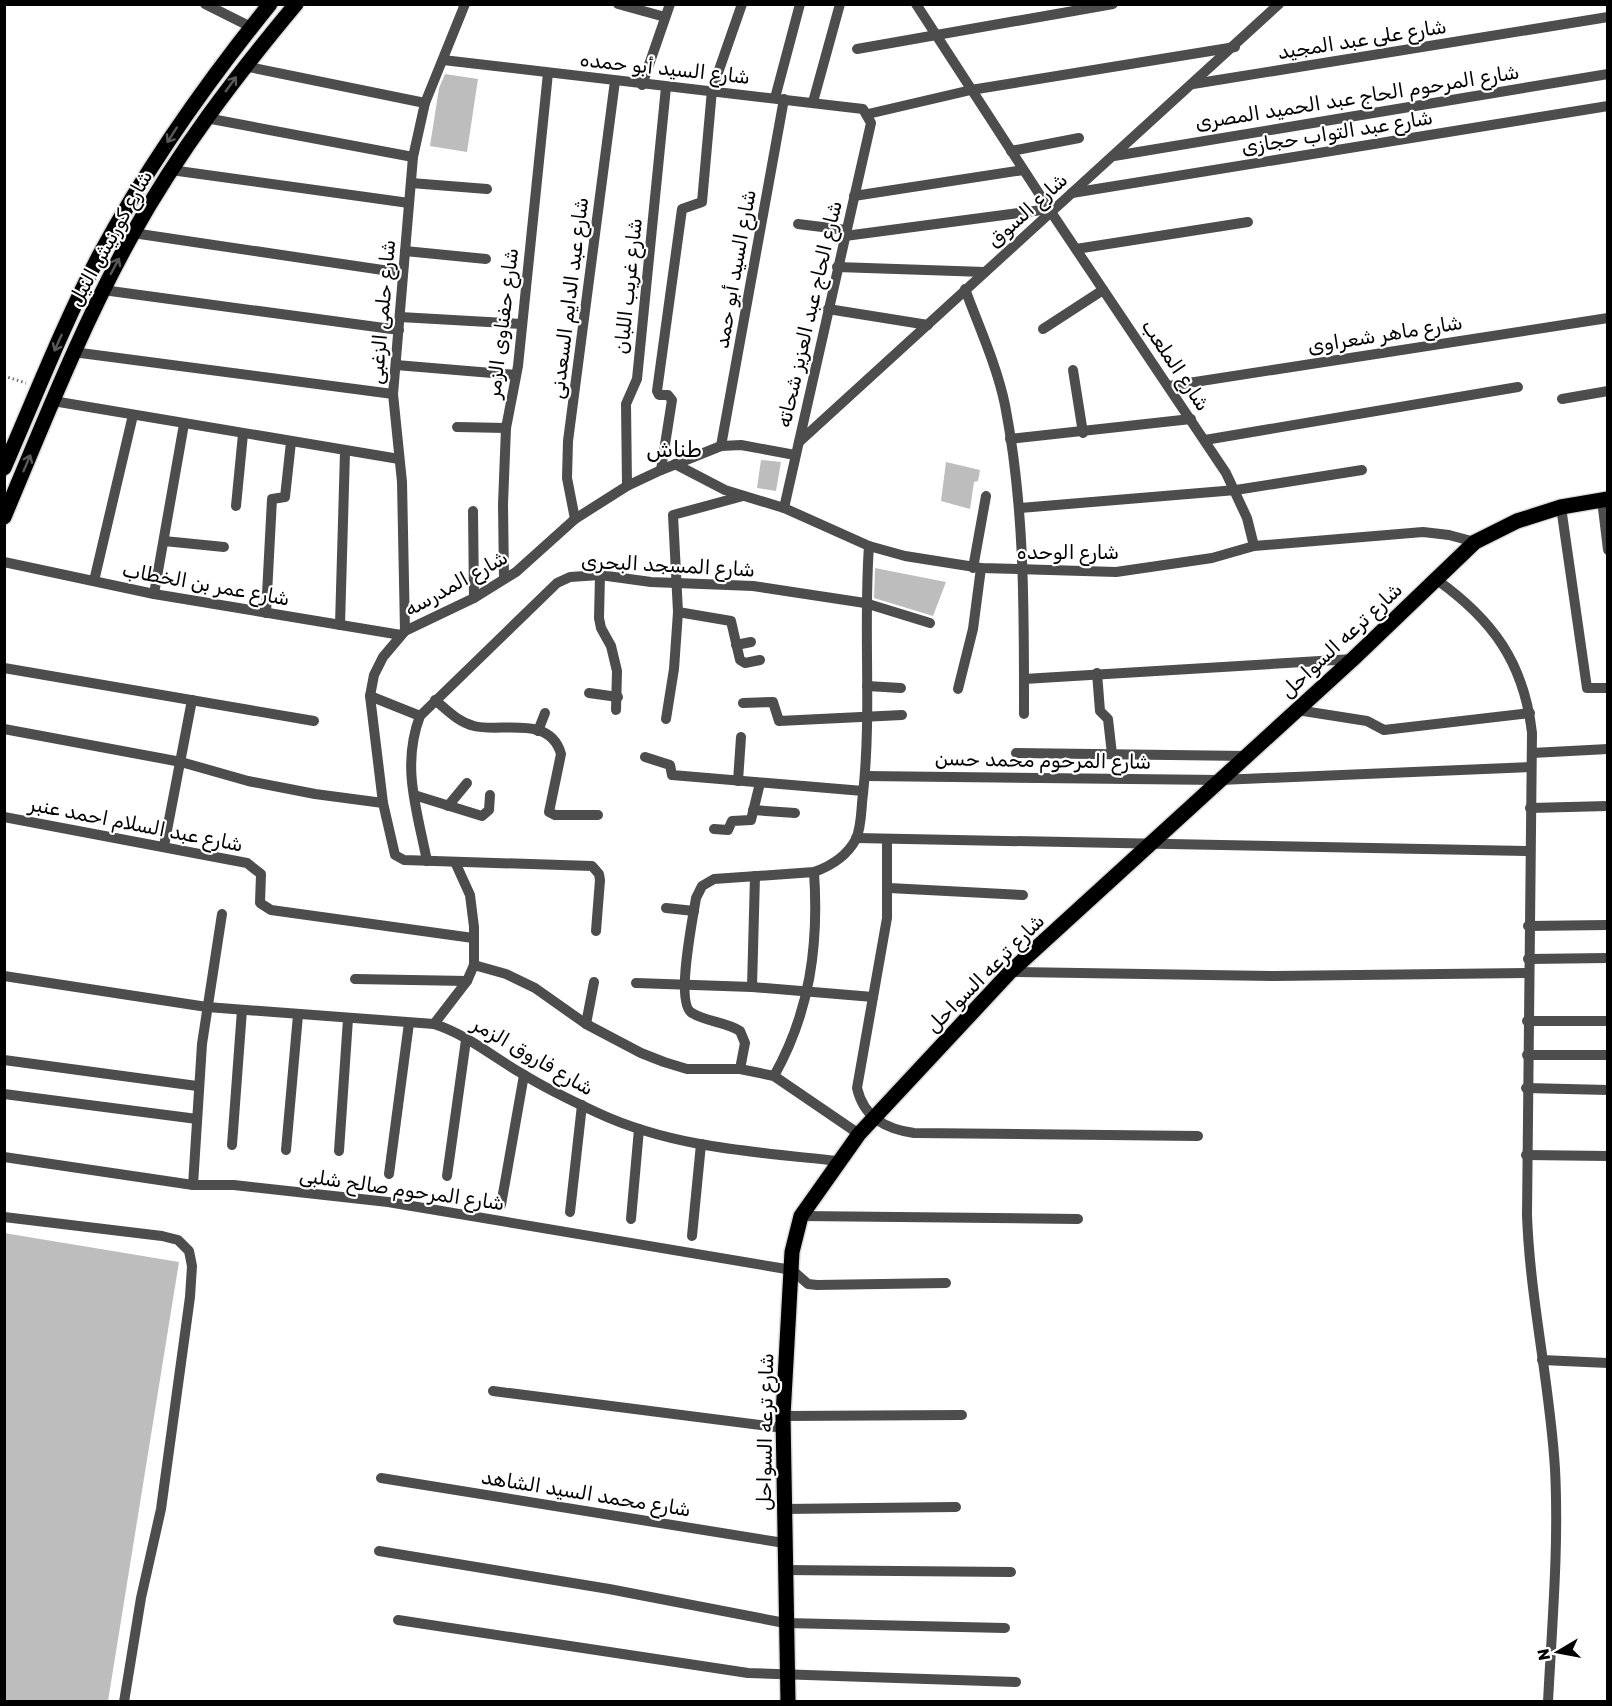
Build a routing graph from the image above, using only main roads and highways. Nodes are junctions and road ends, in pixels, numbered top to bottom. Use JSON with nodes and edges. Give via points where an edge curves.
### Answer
{"nodes":[{"id":1,"x":270,"y":4,"type":"edge"},
{"id":2,"x":296,"y":4,"type":"edge"},
{"id":3,"x":4,"y":468,"type":"edge"},
{"id":4,"x":1605,"y":500,"type":"edge"},
{"id":5,"x":4,"y":517,"type":"edge"},
{"id":6,"x":788,"y":1701,"type":"edge"}],
"edges":[{"from":1,"to":3,"type":"main road","name":"شارع كورنيش النيل","one_way":true,"via":[[141,183],[99,258]]},
{"from":5,"to":2,"type":"main road","name":"شارع كورنيش النيل","one_way":true,"via":[[73,352],[133,233],[206,118]]},
{"from":4,"to":6,"type":"main road","name":"شارع ترعه السواحل","via":[[1561,507],[1517,521],[1475,542],[1353,659],[1010,972],[838,1161],[801,1216],[795,1233],[783,1422]]}]}
